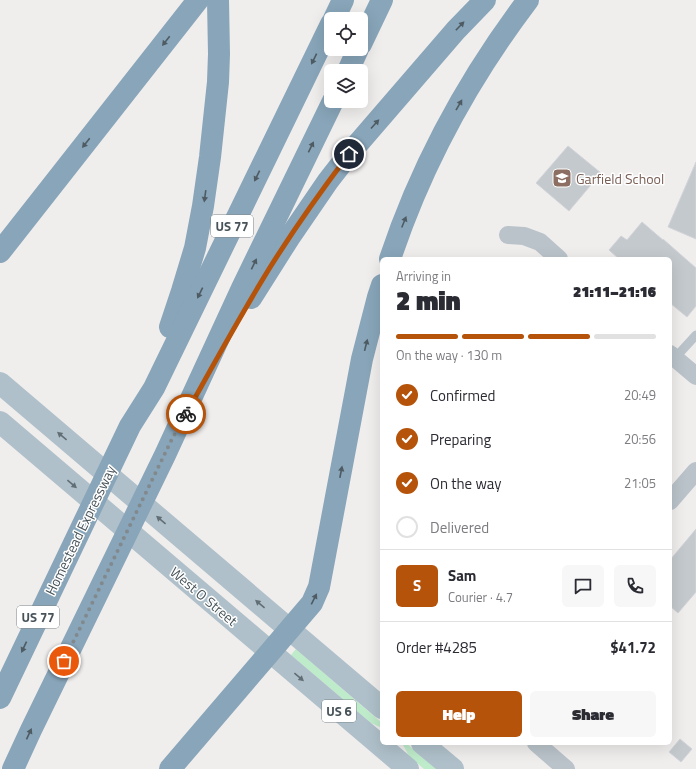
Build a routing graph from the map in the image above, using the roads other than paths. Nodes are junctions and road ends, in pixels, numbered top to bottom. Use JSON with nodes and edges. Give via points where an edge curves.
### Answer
{"nodes":[{"id":1,"x":198,"y":0,"type":"edge"},
{"id":2,"x":218,"y":0,"type":"edge"},
{"id":3,"x":343,"y":0,"type":"edge"},
{"id":4,"x":486,"y":0,"type":"edge"},
{"id":5,"x":528,"y":0,"type":"edge"},
{"id":6,"x":379,"y":1,"type":"edge"},
{"id":7,"x":337,"y":12,"type":"edge"},
{"id":8,"x":368,"y":27,"type":"edge"},
{"id":9,"x":324,"y":38,"type":"edge"},
{"id":10,"x":330,"y":108,"type":"edge"},
{"id":11,"x":508,"y":235,"type":"dead end"},
{"id":12,"x":0,"y":252,"type":"edge"},
{"id":13,"x":391,"y":257,"type":"edge"},
{"id":14,"x":557,"y":257,"type":"edge"},
{"id":15,"x":380,"y":291,"type":"edge"},
{"id":16,"x":696,"y":335,"type":"edge"},
{"id":17,"x":672,"y":356,"type":"edge"},
{"id":18,"x":696,"y":376,"type":"edge"},
{"id":19,"x":0,"y":383,"type":"edge"},
{"id":20,"x":0,"y":422,"type":"edge"},
{"id":21,"x":130,"y":426,"type":"junction"},
{"id":22,"x":168,"y":447,"type":"junction"},
{"id":23,"x":696,"y":471,"type":"edge"},
{"id":24,"x":672,"y":499,"type":"edge"},
{"id":25,"x":290,"y":630,"type":"junction"},
{"id":26,"x":270,"y":652,"type":"junction"},
{"id":27,"x":0,"y":698,"type":"edge"},
{"id":28,"x":380,"y":706,"type":"edge"},
{"id":29,"x":424,"y":745,"type":"edge"},
{"id":30,"x":538,"y":745,"type":"edge"},
{"id":31,"x":13,"y":769,"type":"edge"},
{"id":32,"x":170,"y":769,"type":"edge"},
{"id":33,"x":408,"y":769,"type":"edge"},
{"id":34,"x":453,"y":769,"type":"edge"},
{"id":35,"x":566,"y":769,"type":"edge"}],
"edges":[{"from":1,"to":12,"type":"highway","one_way":true},
{"from":2,"to":21,"type":"highway","one_way":true,"via":[[218,82],[210,157],[195,248],[167,334]]},
{"from":3,"to":7,"type":"highway"},
{"from":22,"to":4,"type":"highway","number":"US 77","one_way":true,"via":[[257,288],[328,181],[400,94]]},
{"from":13,"to":5,"type":"highway","one_way":true,"via":[[418,188],[445,130],[477,74]]},
{"from":6,"to":8,"type":"highway"},
{"from":9,"to":21,"type":"highway","number":"US 77","one_way":true,"via":[[154,388]]},
{"from":22,"to":10,"type":"highway","one_way":true},
{"from":11,"to":14,"type":"street","via":[[524,236],[540,242]]},
{"from":25,"to":15,"type":"highway","one_way":true,"via":[[312,603],[320,587],[362,359]]},
{"from":16,"to":17,"type":"lane"},
{"from":17,"to":18,"type":"street"},
{"from":25,"to":19,"type":"main road","number":"US 6","one_way":true},
{"from":20,"to":26,"type":"main road","name":"West O Street","number":"US 6","one_way":true},
{"from":21,"to":27,"type":"highway","name":"Homestead Expressway","number":"US 77","one_way":true},
{"from":31,"to":22,"type":"highway","number":"US 77","one_way":true},
{"from":23,"to":24,"type":"street"},
{"from":25,"to":26,"type":"highway"},
{"from":25,"to":28,"type":"main road","number":"US 6"},
{"from":26,"to":32,"type":"highway"},
{"from":26,"to":33,"type":"main road","name":"West O Street","number":"US 6","one_way":true},
{"from":29,"to":34,"type":"main road"},
{"from":30,"to":35,"type":"street"}]}
